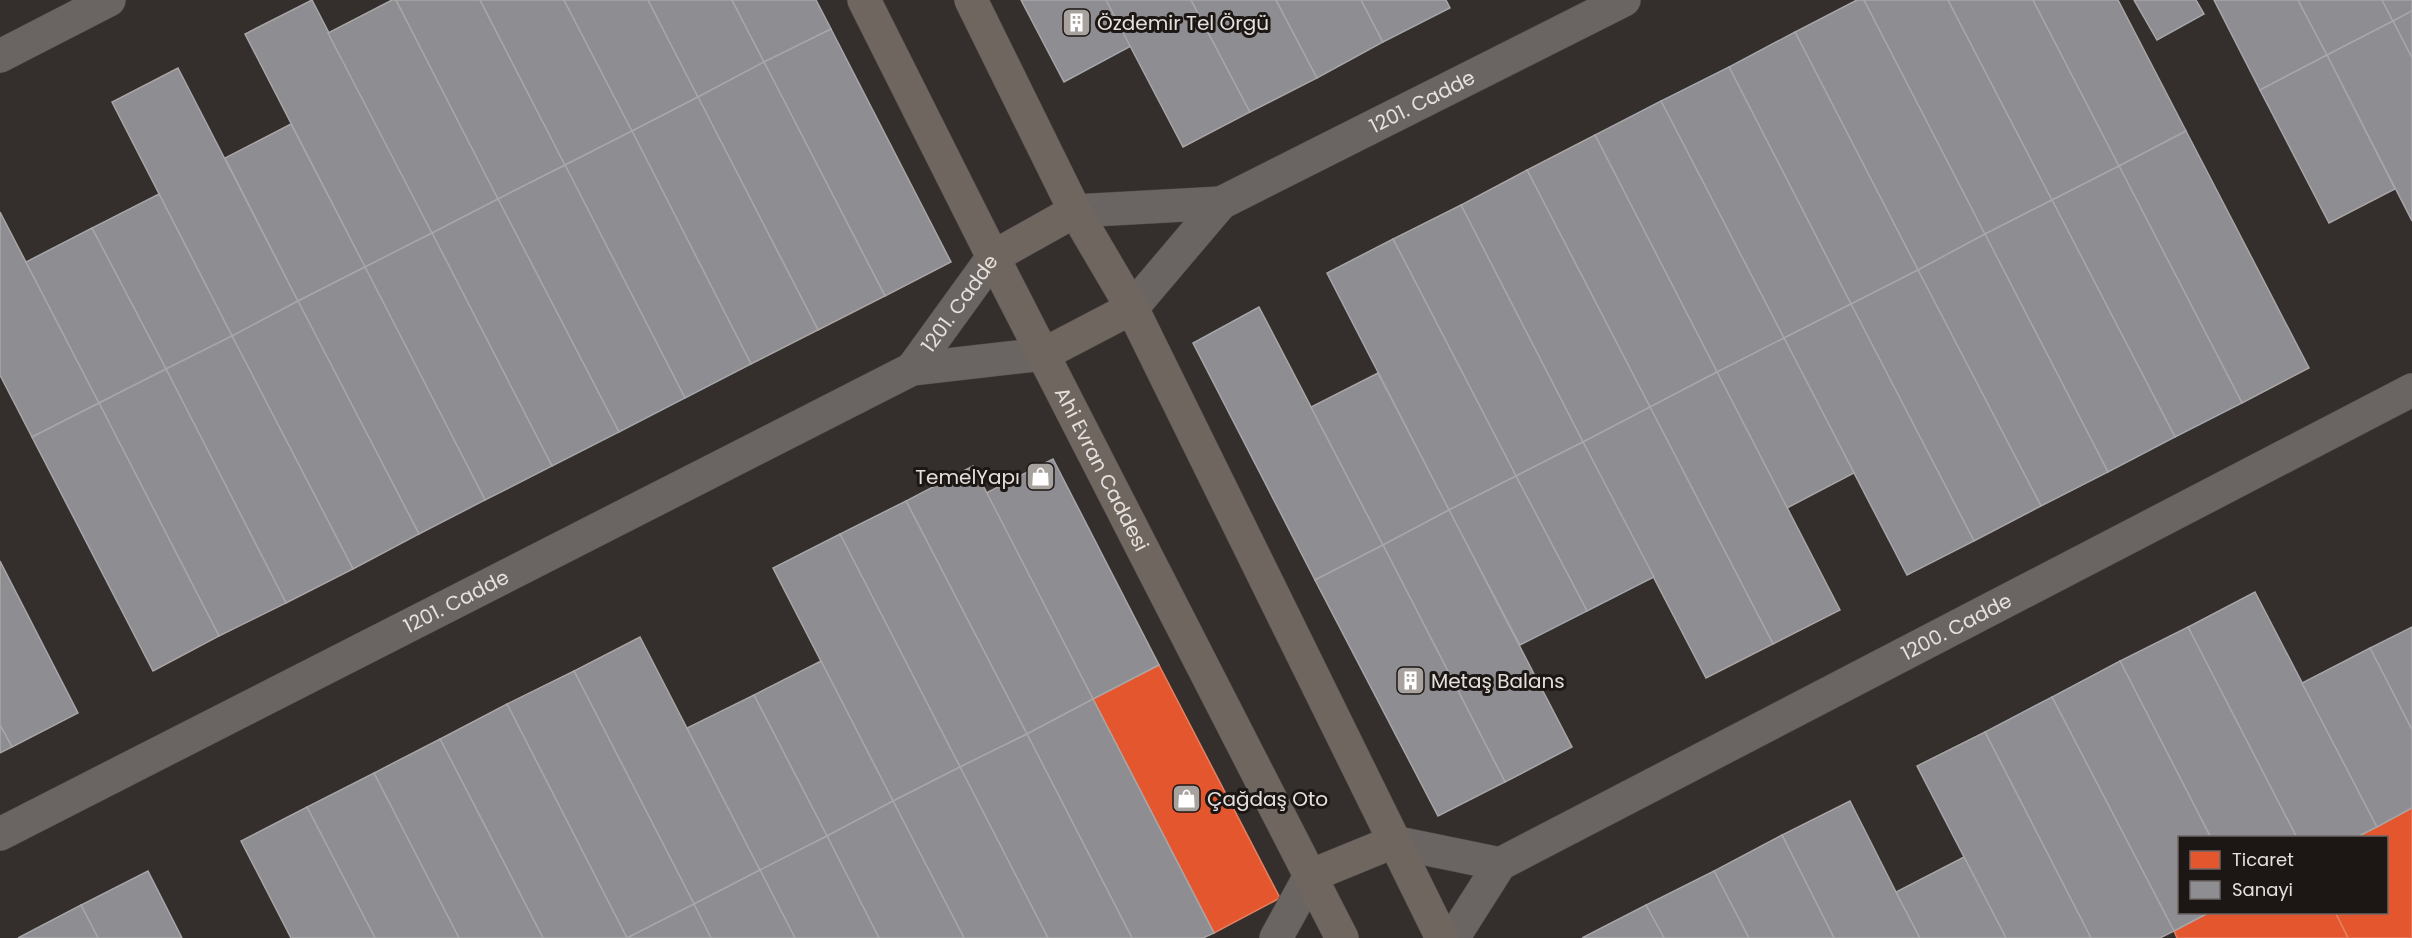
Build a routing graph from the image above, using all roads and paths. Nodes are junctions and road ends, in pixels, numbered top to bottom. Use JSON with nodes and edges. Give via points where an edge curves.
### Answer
{"nodes":[{"id":1,"x":109,"y":0,"type":"edge"},
{"id":2,"x":864,"y":0,"type":"edge"},
{"id":3,"x":971,"y":0,"type":"edge"},
{"id":4,"x":1624,"y":0,"type":"edge"},
{"id":5,"x":0,"y":56,"type":"edge"},
{"id":6,"x":1221,"y":203,"type":"junction"},
{"id":7,"x":1075,"y":211,"type":"junction"},
{"id":8,"x":993,"y":257,"type":"junction"},
{"id":9,"x":1132,"y":308,"type":"junction"},
{"id":10,"x":1044,"y":354,"type":"junction"},
{"id":11,"x":912,"y":369,"type":"junction"},
{"id":12,"x":2412,"y":390,"type":"edge"},
{"id":13,"x":0,"y":834,"type":"edge"},
{"id":14,"x":1393,"y":842,"type":"junction"},
{"id":15,"x":1500,"y":864,"type":"junction"},
{"id":16,"x":1310,"y":876,"type":"junction"},
{"id":17,"x":1276,"y":938,"type":"edge"},
{"id":18,"x":1342,"y":938,"type":"edge"},
{"id":19,"x":1442,"y":938,"type":"edge"},
{"id":20,"x":1453,"y":938,"type":"edge"}],
"edges":[{"from":1,"to":5,"type":"street"},
{"from":2,"to":8,"type":"main road","name":"Ahi Evran Caddesi"},
{"from":3,"to":7,"type":"main road"},
{"from":4,"to":6,"type":"street","name":"1201. Cadde"},
{"from":6,"to":7,"type":"street","name":"1201. Cadde"},
{"from":6,"to":9,"type":"street","name":"1201. Cadde"},
{"from":7,"to":8,"type":"main road","name":"1201. Cadde"},
{"from":7,"to":9,"type":"main road"},
{"from":8,"to":10,"type":"main road","name":"Ahi Evran Caddesi"},
{"from":8,"to":11,"type":"street","name":"1201. Cadde"},
{"from":9,"to":10,"type":"main road","name":"1201. Cadde"},
{"from":9,"to":14,"type":"main road"},
{"from":10,"to":11,"type":"street","name":"1201. Cadde"},
{"from":10,"to":16,"type":"main road","name":"Ahi Evran Caddesi"},
{"from":11,"to":13,"type":"street","name":"1201. Cadde"},
{"from":12,"to":15,"type":"street","name":"1200. Cadde"},
{"from":14,"to":15,"type":"street"},
{"from":14,"to":16,"type":"main road"},
{"from":14,"to":19,"type":"main road"},
{"from":15,"to":20,"type":"street"},
{"from":16,"to":17,"type":"street"},
{"from":16,"to":18,"type":"main road","name":"Ahi Evran Caddesi"}]}
